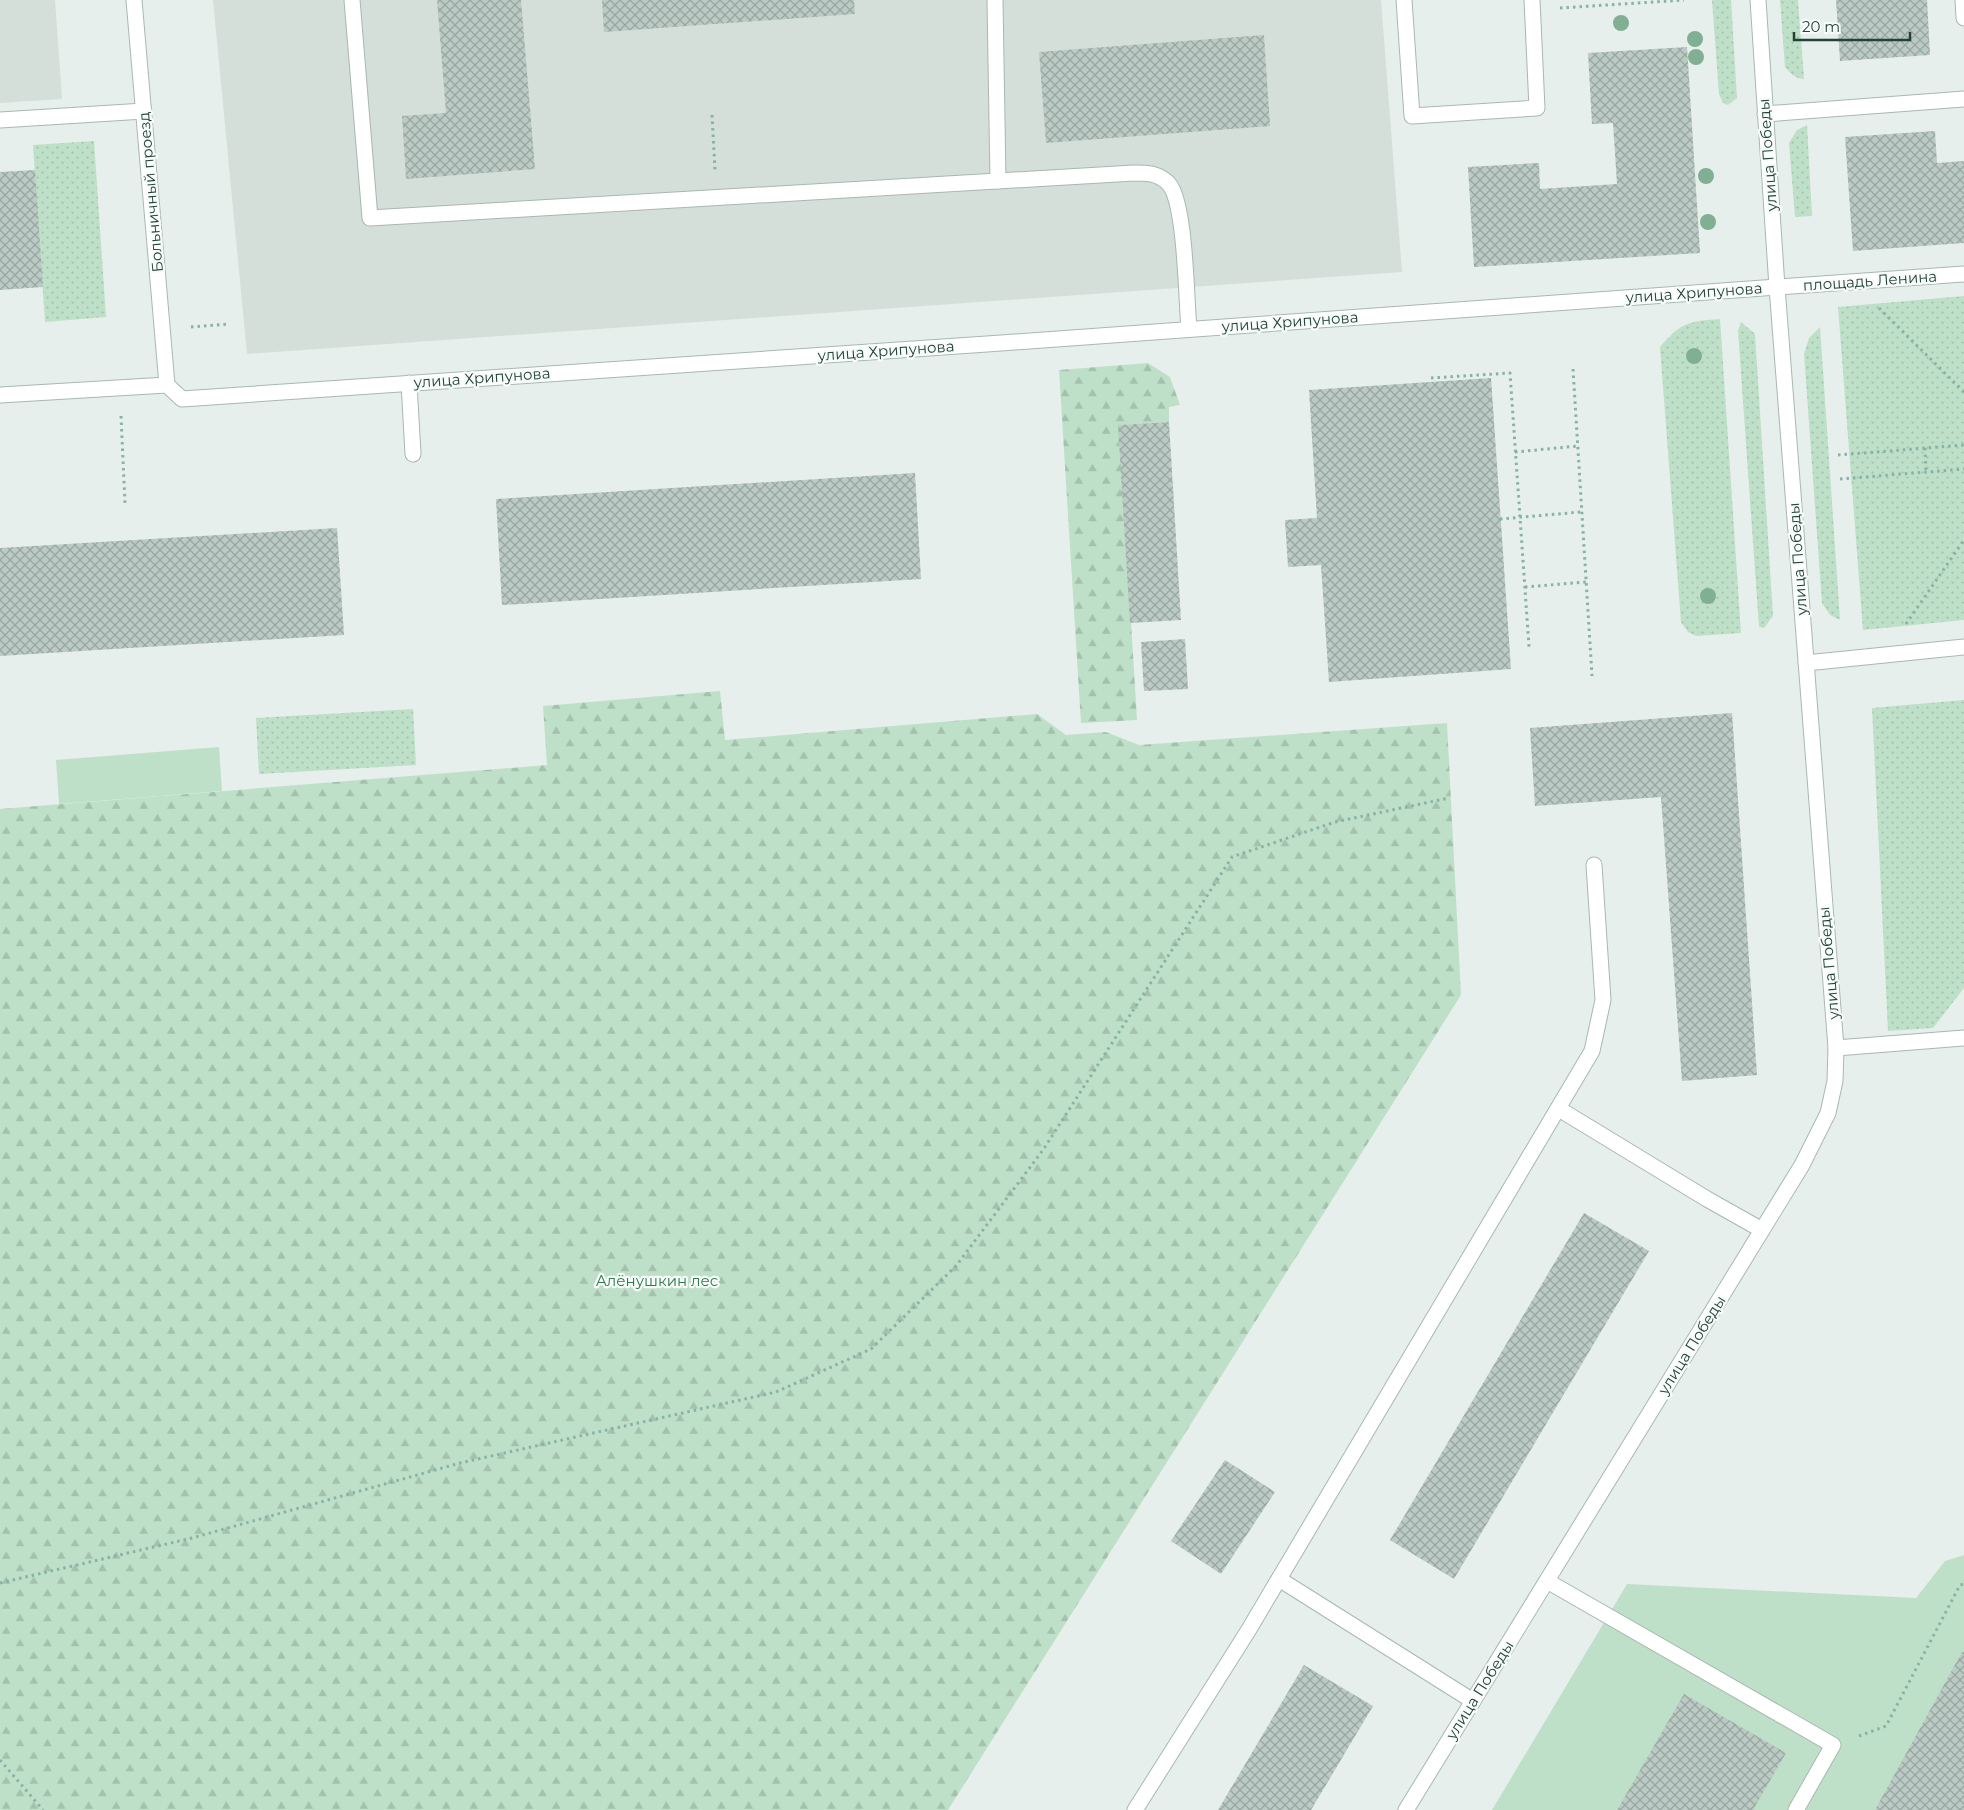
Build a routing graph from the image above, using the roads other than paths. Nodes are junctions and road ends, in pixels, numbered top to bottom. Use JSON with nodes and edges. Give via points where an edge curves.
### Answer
{"nodes":[{"id":1,"x":134,"y":0,"type":"edge"},
{"id":2,"x":352,"y":0,"type":"edge"},
{"id":3,"x":995,"y":0,"type":"edge"},
{"id":4,"x":1404,"y":0,"type":"edge"},
{"id":5,"x":1758,"y":0,"type":"edge"},
{"id":6,"x":1963,"y":0,"type":"edge"},
{"id":7,"x":1532,"y":5,"type":"edge"},
{"id":8,"x":1964,"y":18,"type":"edge"},
{"id":9,"x":1964,"y":99,"type":"edge"},
{"id":10,"x":144,"y":111,"type":"junction"},
{"id":11,"x":1765,"y":114,"type":"junction"},
{"id":12,"x":0,"y":120,"type":"edge"},
{"id":13,"x":998,"y":181,"type":"junction"},
{"id":14,"x":1964,"y":274,"type":"edge"},
{"id":15,"x":1777,"y":287,"type":"junction"},
{"id":16,"x":1189,"y":328,"type":"junction"},
{"id":17,"x":409,"y":383,"type":"junction"},
{"id":18,"x":167,"y":385,"type":"junction"},
{"id":19,"x":0,"y":395,"type":"edge"},
{"id":20,"x":413,"y":454,"type":"dead end"},
{"id":21,"x":1964,"y":647,"type":"edge"},
{"id":22,"x":1806,"y":663,"type":"junction"},
{"id":23,"x":1594,"y":865,"type":"dead end"},
{"id":24,"x":1964,"y":1038,"type":"edge"},
{"id":25,"x":1836,"y":1048,"type":"junction"},
{"id":26,"x":1559,"y":1110,"type":"junction"},
{"id":27,"x":1762,"y":1230,"type":"junction"},
{"id":28,"x":1279,"y":1579,"type":"junction"},
{"id":29,"x":1546,"y":1582,"type":"junction"},
{"id":30,"x":1473,"y":1701,"type":"junction"},
{"id":31,"x":1135,"y":1810,"type":"edge"},
{"id":32,"x":1406,"y":1810,"type":"edge"},
{"id":33,"x":1796,"y":1810,"type":"edge"}],
"edges":[{"from":1,"to":10,"type":"street","name":"Больничный проезд"},
{"from":2,"to":13,"type":"street","via":[[370,218]]},
{"from":3,"to":13,"type":"street"},
{"from":4,"to":7,"type":"street","via":[[1412,116],[1537,108]]},
{"from":5,"to":11,"type":"street","name":"улица Победы"},
{"from":6,"to":8,"type":"street"},
{"from":9,"to":11,"type":"street"},
{"from":10,"to":12,"type":"street"},
{"from":10,"to":18,"type":"street","name":"Больничный проезд"},
{"from":11,"to":15,"type":"street","name":"улица Победы"},
{"from":13,"to":16,"type":"street","via":[[1145,173],[1155,174],[1168,182],[1176,195],[1181,219]]},
{"from":14,"to":15,"type":"street","name":"площадь Ленина"},
{"from":15,"to":16,"type":"street","name":"улица Хрипунова"},
{"from":15,"to":22,"type":"street","name":"улица Победы"},
{"from":16,"to":17,"type":"street","name":"улица Хрипунова"},
{"from":17,"to":18,"type":"street","name":"улица Хрипунова","via":[[182,399]]},
{"from":17,"to":20,"type":"street"},
{"from":18,"to":19,"type":"street"},
{"from":21,"to":22,"type":"street"},
{"from":22,"to":25,"type":"street","name":"улица Победы"},
{"from":23,"to":26,"type":"street","via":[[1603,1000],[1592,1051]]},
{"from":24,"to":25,"type":"street"},
{"from":25,"to":27,"type":"street","name":"улица Победы","via":[[1835,1081],[1828,1113],[1802,1165]]},
{"from":26,"to":27,"type":"street"},
{"from":26,"to":28,"type":"street"},
{"from":27,"to":29,"type":"street","name":"улица Победы"},
{"from":28,"to":30,"type":"street"},
{"from":28,"to":31,"type":"street"},
{"from":29,"to":30,"type":"street","name":"улица Победы"},
{"from":29,"to":33,"type":"street","via":[[1833,1745]]},
{"from":30,"to":32,"type":"street","name":"улица Победы"}]}
